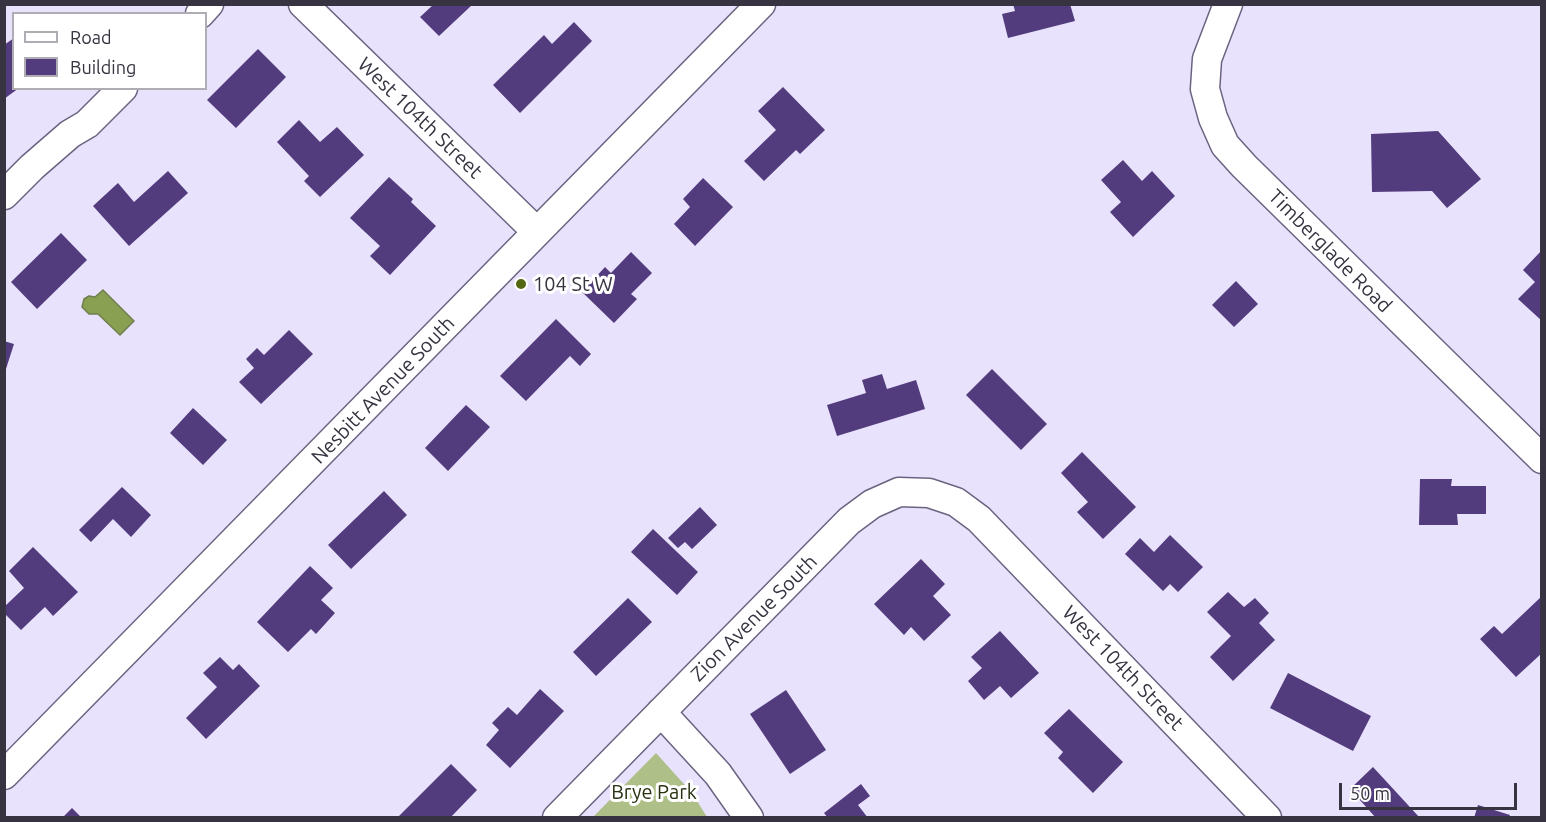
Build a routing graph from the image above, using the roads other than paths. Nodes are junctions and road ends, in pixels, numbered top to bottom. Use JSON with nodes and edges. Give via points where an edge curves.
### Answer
{"nodes":[{"id":1,"x":303,"y":4,"type":"edge"},
{"id":2,"x":761,"y":4,"type":"edge"},
{"id":3,"x":1228,"y":4,"type":"edge"},
{"id":4,"x":121,"y":90,"type":"edge"},
{"id":5,"x":4,"y":195,"type":"edge"},
{"id":6,"x":537,"y":232,"type":"junction"},
{"id":7,"x":1542,"y":459,"type":"edge"},
{"id":8,"x":979,"y":519,"type":"joint"},
{"id":9,"x":661,"y":712,"type":"junction"},
{"id":10,"x":4,"y":775,"type":"edge"},
{"id":11,"x":557,"y":818,"type":"edge"},
{"id":12,"x":749,"y":818,"type":"edge"},
{"id":13,"x":1267,"y":818,"type":"edge"}],
"edges":[{"from":1,"to":6,"type":"street","name":"West 104th Street"},
{"from":2,"to":6,"type":"street","name":"Nesbitt Avenue South"},
{"from":3,"to":7,"type":"street","name":"Timberglade Road","via":[[1207,59],[1205,89],[1225,145]]},
{"from":4,"to":5,"type":"street"},
{"from":6,"to":10,"type":"street","name":"Nesbitt Avenue South"},
{"from":8,"to":9,"type":"street","name":"Zion Avenue South","via":[[956,502],[929,494],[899,492],[872,504],[849,521]]},
{"from":8,"to":13,"type":"street","name":"West 104th Street"},
{"from":9,"to":11,"type":"street","name":"Zion Avenue South"},
{"from":9,"to":12,"type":"street","via":[[718,774]]}]}
